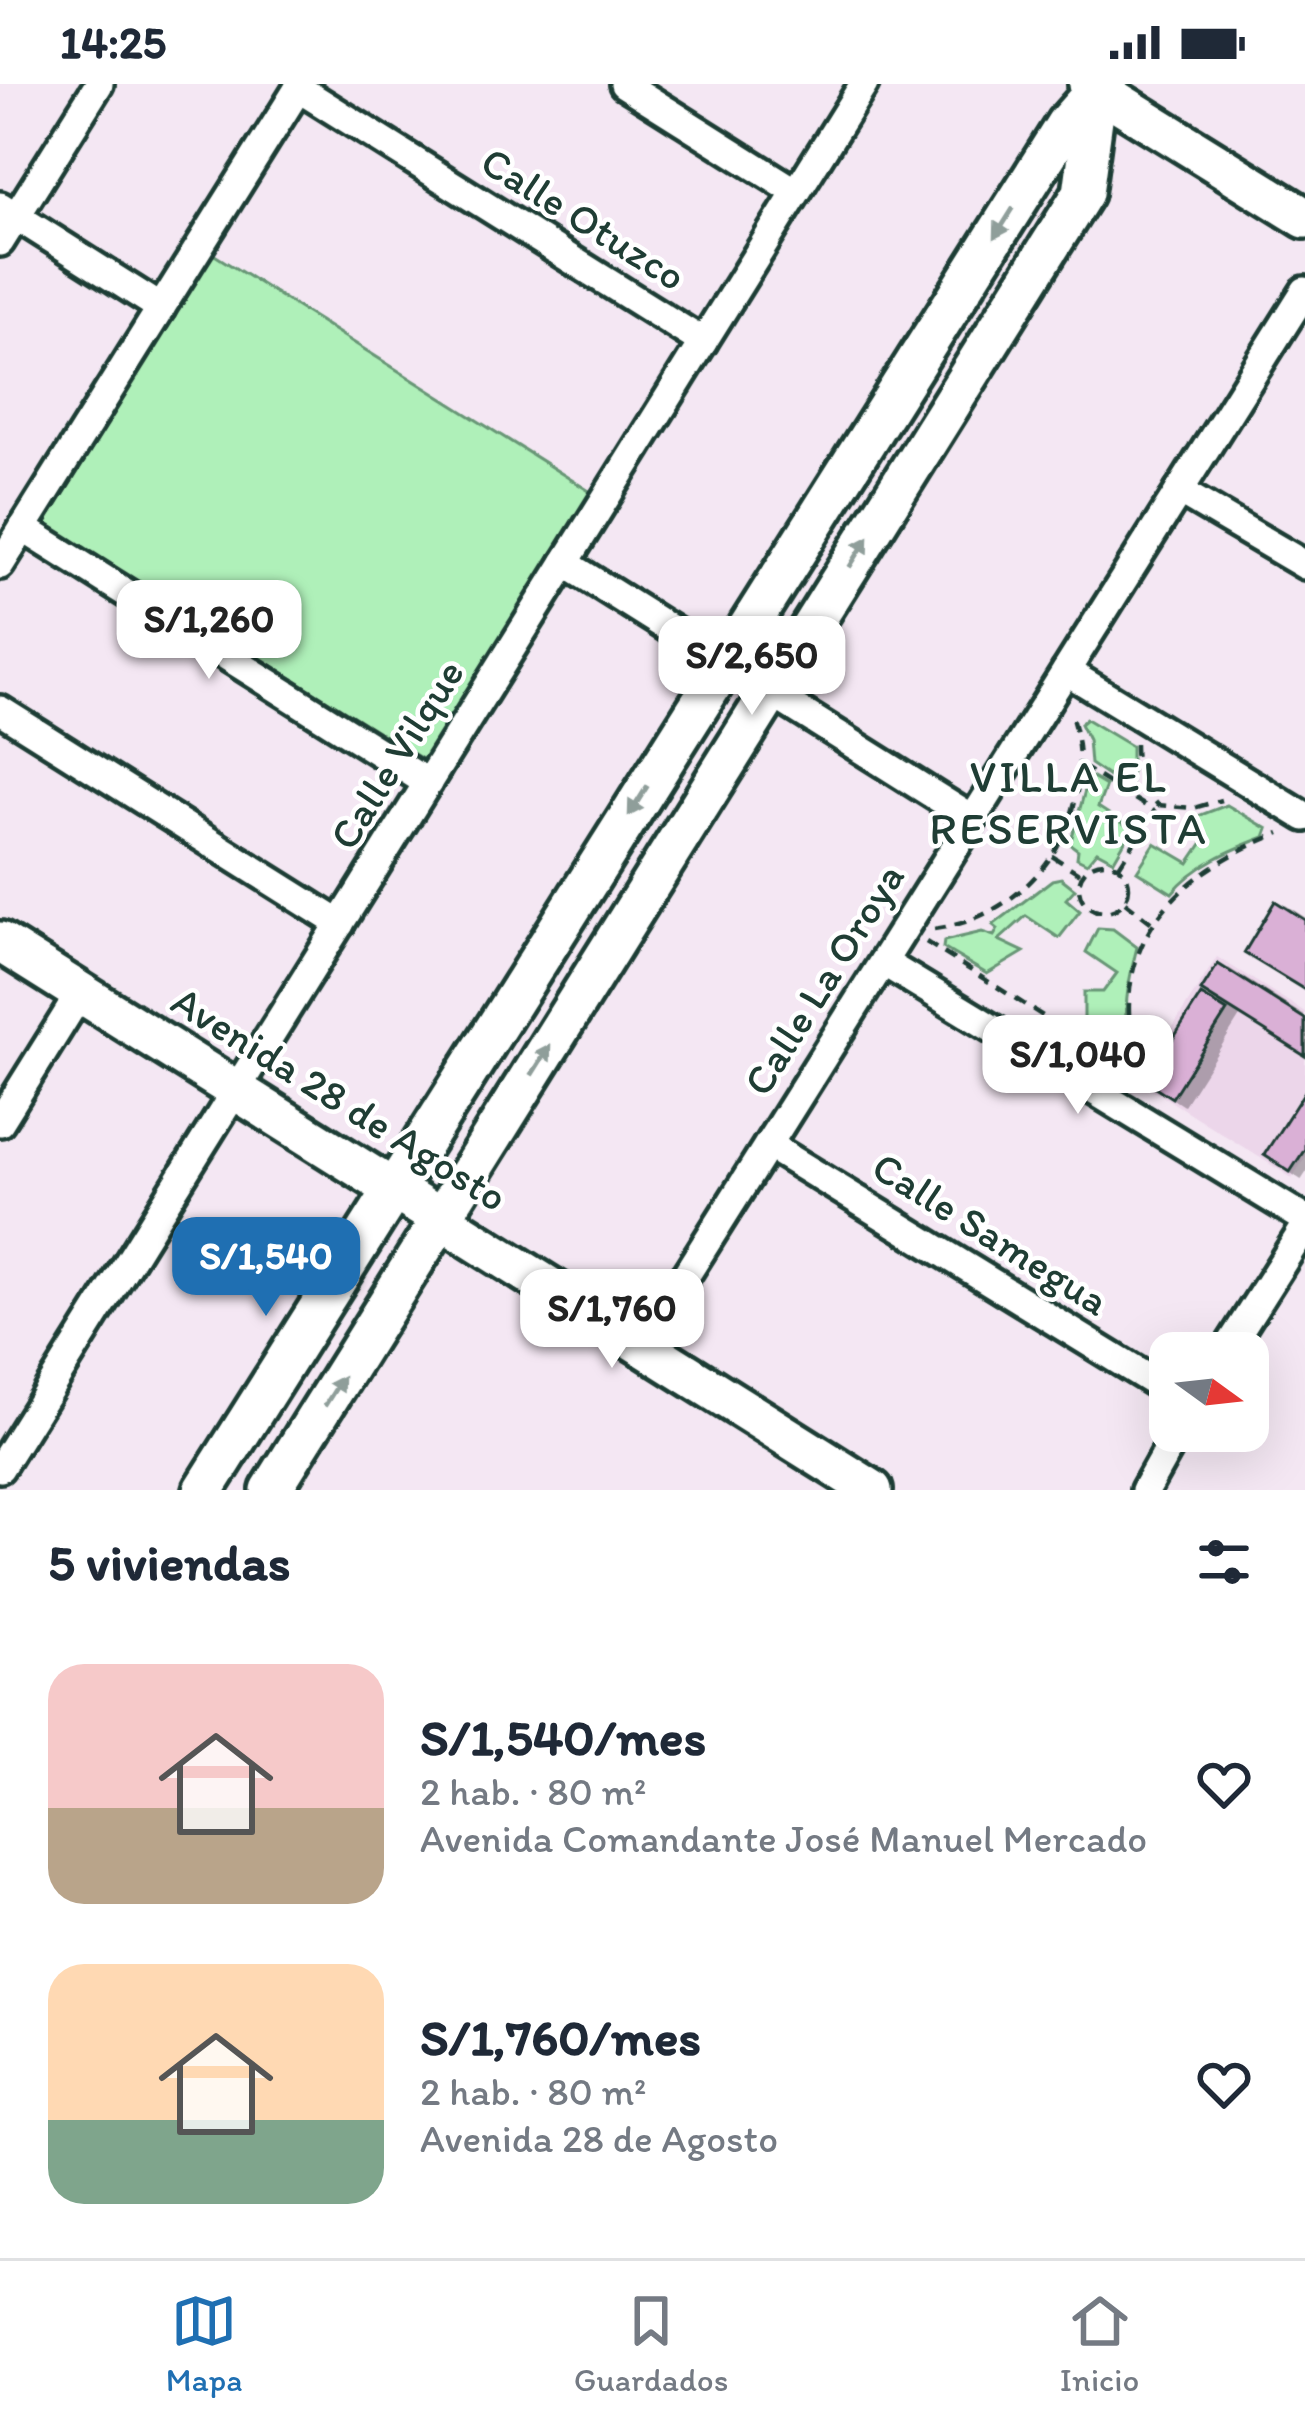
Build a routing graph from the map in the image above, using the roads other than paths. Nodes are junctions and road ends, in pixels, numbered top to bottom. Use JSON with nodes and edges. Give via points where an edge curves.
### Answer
{"nodes":[{"id":1,"x":99,"y":84,"type":"edge"},
{"id":2,"x":624,"y":84,"type":"edge"},
{"id":3,"x":863,"y":84,"type":"edge"},
{"id":4,"x":299,"y":86,"type":"edge"},
{"id":5,"x":1095,"y":86,"type":"edge"},
{"id":6,"x":796,"y":192,"type":"junction"},
{"id":7,"x":8,"y":212,"type":"edge"},
{"id":8,"x":1305,"y":218,"type":"edge"},
{"id":9,"x":0,"y":242,"type":"edge"},
{"id":10,"x":1305,"y":291,"type":"edge"},
{"id":11,"x":161,"y":308,"type":"junction"},
{"id":12,"x":703,"y":342,"type":"junction"},
{"id":13,"x":1179,"y":491,"type":"junction"},
{"id":14,"x":23,"y":528,"type":"junction"},
{"id":15,"x":565,"y":563,"type":"junction"},
{"id":16,"x":0,"y":565,"type":"edge"},
{"id":17,"x":1305,"y":566,"type":"edge"},
{"id":18,"x":725,"y":663,"type":"junction"},
{"id":19,"x":1066,"y":671,"type":"junction"},
{"id":20,"x":771,"y":692,"type":"junction"},
{"id":21,"x":0,"y":710,"type":"edge"},
{"id":22,"x":428,"y":782,"type":"junction"},
{"id":23,"x":973,"y":819,"type":"junction"},
{"id":24,"x":1295,"y":824,"type":"edge"},
{"id":25,"x":340,"y":924,"type":"junction"},
{"id":26,"x":0,"y":942,"type":"edge"},
{"id":27,"x":883,"y":962,"type":"junction"},
{"id":28,"x":81,"y":992,"type":"junction"},
{"id":29,"x":236,"y":1090,"type":"junction"},
{"id":30,"x":0,"y":1122,"type":"edge"},
{"id":31,"x":768,"y":1145,"type":"junction"},
{"id":32,"x":392,"y":1189,"type":"junction"},
{"id":33,"x":441,"y":1219,"type":"junction"},
{"id":34,"x":1305,"y":1223,"type":"edge"},
{"id":35,"x":1238,"y":1332,"type":"edge"},
{"id":36,"x":641,"y":1345,"type":"junction"},
{"id":37,"x":1149,"y":1379,"type":"edge"},
{"id":38,"x":1166,"y":1452,"type":"edge"},
{"id":39,"x":0,"y":1468,"type":"edge"},
{"id":40,"x":204,"y":1490,"type":"edge"},
{"id":41,"x":272,"y":1490,"type":"edge"},
{"id":42,"x":872,"y":1490,"type":"edge"},
{"id":43,"x":1145,"y":1490,"type":"edge"}],
"edges":[{"from":1,"to":7,"type":"street"},
{"from":2,"to":6,"type":"street"},
{"from":3,"to":6,"type":"street","name":"Calle Vilque"},
{"from":4,"to":11,"type":"street"},
{"from":4,"to":12,"type":"street","name":"Calle Otuzco"},
{"from":5,"to":8,"type":"street"},
{"from":5,"to":18,"type":"street","one_way":true},
{"from":20,"to":5,"type":"street","one_way":true,"via":[[1083,193]]},
{"from":6,"to":12,"type":"street","name":"Calle Vilque"},
{"from":7,"to":9,"type":"street"},
{"from":7,"to":11,"type":"street"},
{"from":10,"to":13,"type":"street","name":"Calle La Oroya"},
{"from":11,"to":14,"type":"street"},
{"from":12,"to":15,"type":"street","name":"Calle Vilque"},
{"from":13,"to":17,"type":"street"},
{"from":13,"to":19,"type":"street","name":"Calle La Oroya"},
{"from":14,"to":16,"type":"street"},
{"from":14,"to":22,"type":"street"},
{"from":15,"to":18,"type":"street"},
{"from":15,"to":22,"type":"street","name":"Calle Vilque"},
{"from":18,"to":20,"type":"street"},
{"from":18,"to":32,"type":"street","one_way":true},
{"from":19,"to":23,"type":"street","name":"Calle La Oroya"},
{"from":19,"to":24,"type":"street"},
{"from":20,"to":23,"type":"street"},
{"from":33,"to":20,"type":"street","one_way":true},
{"from":21,"to":25,"type":"street"},
{"from":22,"to":25,"type":"street","name":"Calle Vilque"},
{"from":23,"to":27,"type":"street","name":"Calle La Oroya"},
{"from":25,"to":29,"type":"street","name":"Calle Vilque"},
{"from":26,"to":28,"type":"street","name":"Avenida 28 de Agosto"},
{"from":27,"to":31,"type":"street","name":"Calle La Oroya"},
{"from":27,"to":34,"type":"street"},
{"from":28,"to":29,"type":"street","name":"Avenida 28 de Agosto"},
{"from":28,"to":30,"type":"street"},
{"from":29,"to":32,"type":"street","name":"Avenida 28 de Agosto"},
{"from":29,"to":39,"type":"street","name":"Calle Vilque"},
{"from":31,"to":36,"type":"street","name":"Calle La Oroya"},
{"from":31,"to":37,"type":"street","name":"Calle Samegua"},
{"from":32,"to":33,"type":"street","name":"Avenida 28 de Agosto"},
{"from":32,"to":40,"type":"street"},
{"from":33,"to":36,"type":"street","name":"Avenida 28 de Agosto"},
{"from":41,"to":33,"type":"street","one_way":true},
{"from":34,"to":35,"type":"street"},
{"from":36,"to":42,"type":"street","name":"Avenida 28 de Agosto"},
{"from":38,"to":43,"type":"street"}]}
